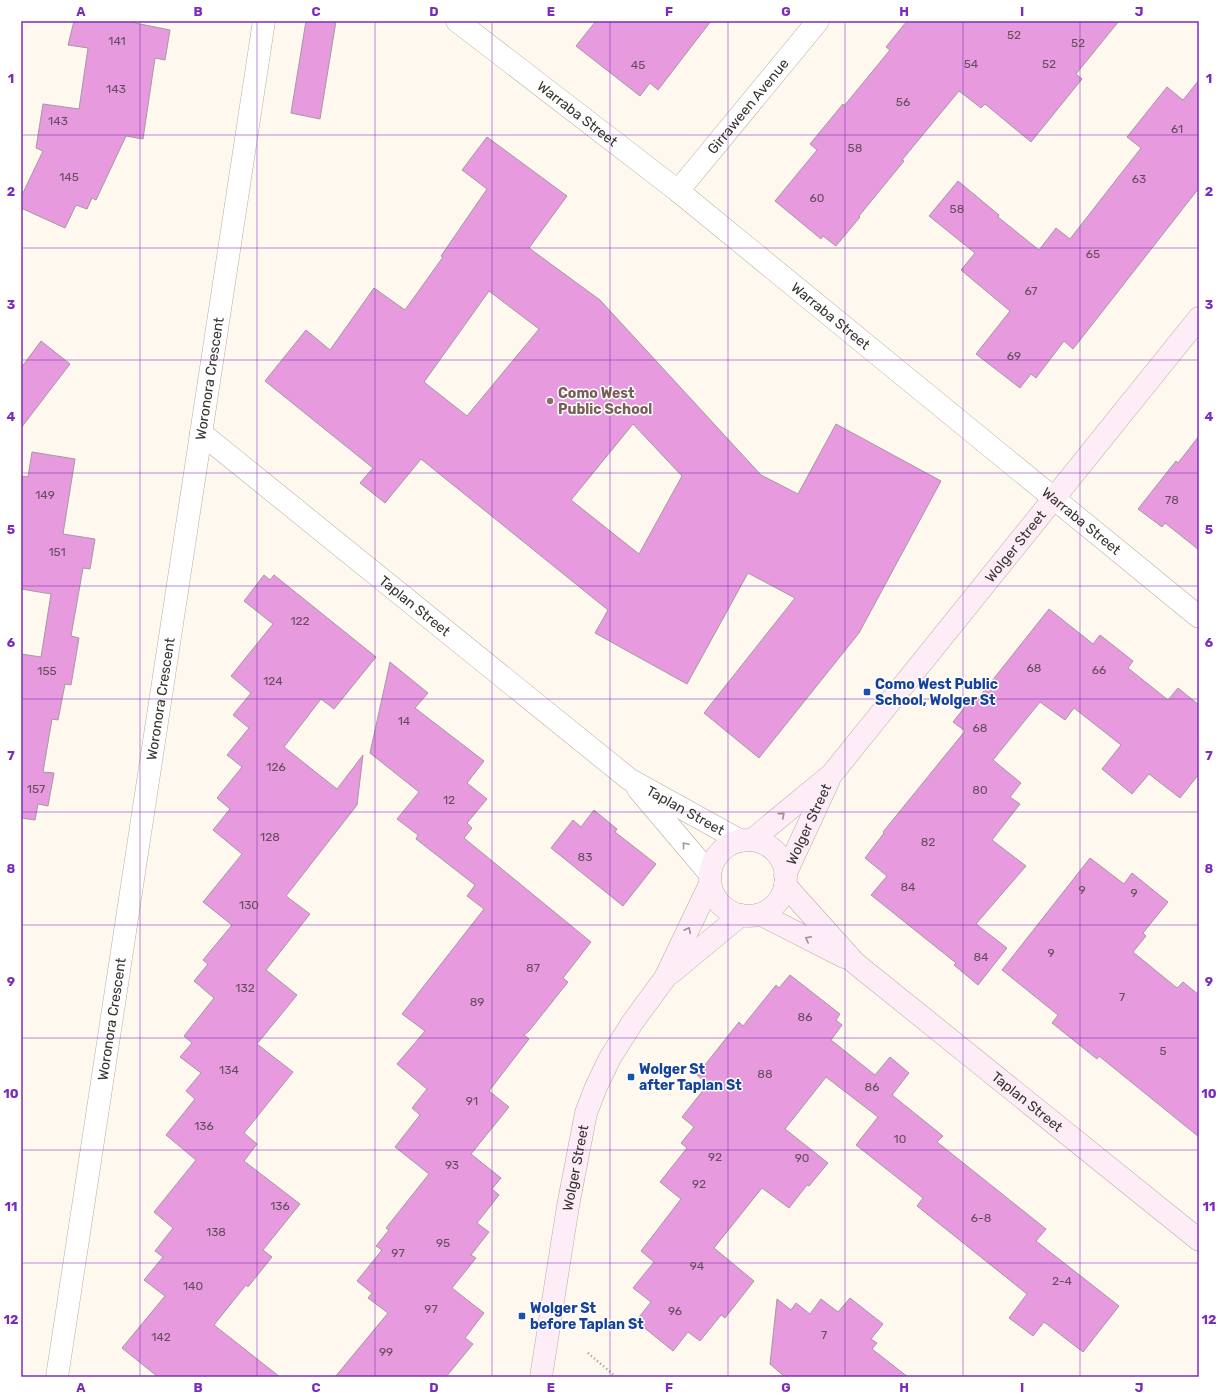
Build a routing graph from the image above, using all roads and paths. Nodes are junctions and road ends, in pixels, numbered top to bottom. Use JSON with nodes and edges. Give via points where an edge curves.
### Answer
{"nodes":[{"id":1,"x":264,"y":21,"type":"edge"},
{"id":2,"x":458,"y":21,"type":"edge"},
{"id":3,"x":818,"y":21,"type":"edge"},
{"id":4,"x":678,"y":191,"type":"junction"},
{"id":5,"x":1199,"y":318,"type":"edge"},
{"id":6,"x":201,"y":433,"type":"junction"},
{"id":7,"x":1053,"y":499,"type":"junction"},
{"id":8,"x":1199,"y":617,"type":"edge"},
{"id":9,"x":832,"y":774,"type":"junction"},
{"id":10,"x":629,"y":779,"type":"junction"},
{"id":11,"x":746,"y":840,"type":"junction"},
{"id":12,"x":710,"y":879,"type":"junction"},
{"id":13,"x":785,"y":880,"type":"junction"},
{"id":14,"x":751,"y":915,"type":"junction"},
{"id":15,"x":855,"y":964,"type":"junction"},
{"id":16,"x":665,"y":978,"type":"junction"},
{"id":17,"x":1199,"y":1240,"type":"edge"},
{"id":18,"x":588,"y":1353,"type":"dead end"},
{"id":19,"x":57,"y":1377,"type":"edge"},
{"id":20,"x":541,"y":1377,"type":"edge"},
{"id":21,"x":616,"y":1377,"type":"edge"}],
"edges":[{"from":1,"to":6,"type":"street","name":"Woronora Crescent"},
{"from":2,"to":4,"type":"street","name":"Warraba Street"},
{"from":3,"to":4,"type":"street","name":"Girraween Avenue"},
{"from":4,"to":7,"type":"street","name":"Warraba Street"},
{"from":5,"to":7,"type":"street","name":"Wolger Street"},
{"from":6,"to":10,"type":"street","name":"Taplan Street"},
{"from":6,"to":19,"type":"street","name":"Woronora Crescent"},
{"from":7,"to":8,"type":"street","name":"Warraba Street"},
{"from":7,"to":9,"type":"street","name":"Wolger Street"},
{"from":11,"to":9,"type":"street","name":"Wolger Street","one_way":true},
{"from":9,"to":13,"type":"street","name":"Wolger Street"},
{"from":10,"to":11,"type":"street","name":"Taplan Street"},
{"from":12,"to":10,"type":"street","name":"Taplan Street","one_way":true},
{"from":11,"to":12,"type":"street","via":[[732,844],[717,856],[712,865]]},
{"from":11,"to":13,"type":"street","via":[[762,843],[778,856],[783,865]]},
{"from":12,"to":14,"type":"street","via":[[713,893],[724,908]]},
{"from":16,"to":12,"type":"street","name":"Wolger Street","one_way":true},
{"from":13,"to":14,"type":"street","via":[[782,895],[776,903],[769,910]]},
{"from":13,"to":15,"type":"street","name":"Taplan Street"},
{"from":15,"to":14,"type":"street","name":"Taplan Street","one_way":true},
{"from":14,"to":16,"type":"street","name":"Wolger Street"},
{"from":15,"to":17,"type":"street","name":"Taplan Street"},
{"from":16,"to":20,"type":"street","name":"Wolger Street","via":[[610,1058],[586,1113],[568,1206]]},
{"from":18,"to":21,"type":"path"}]}
